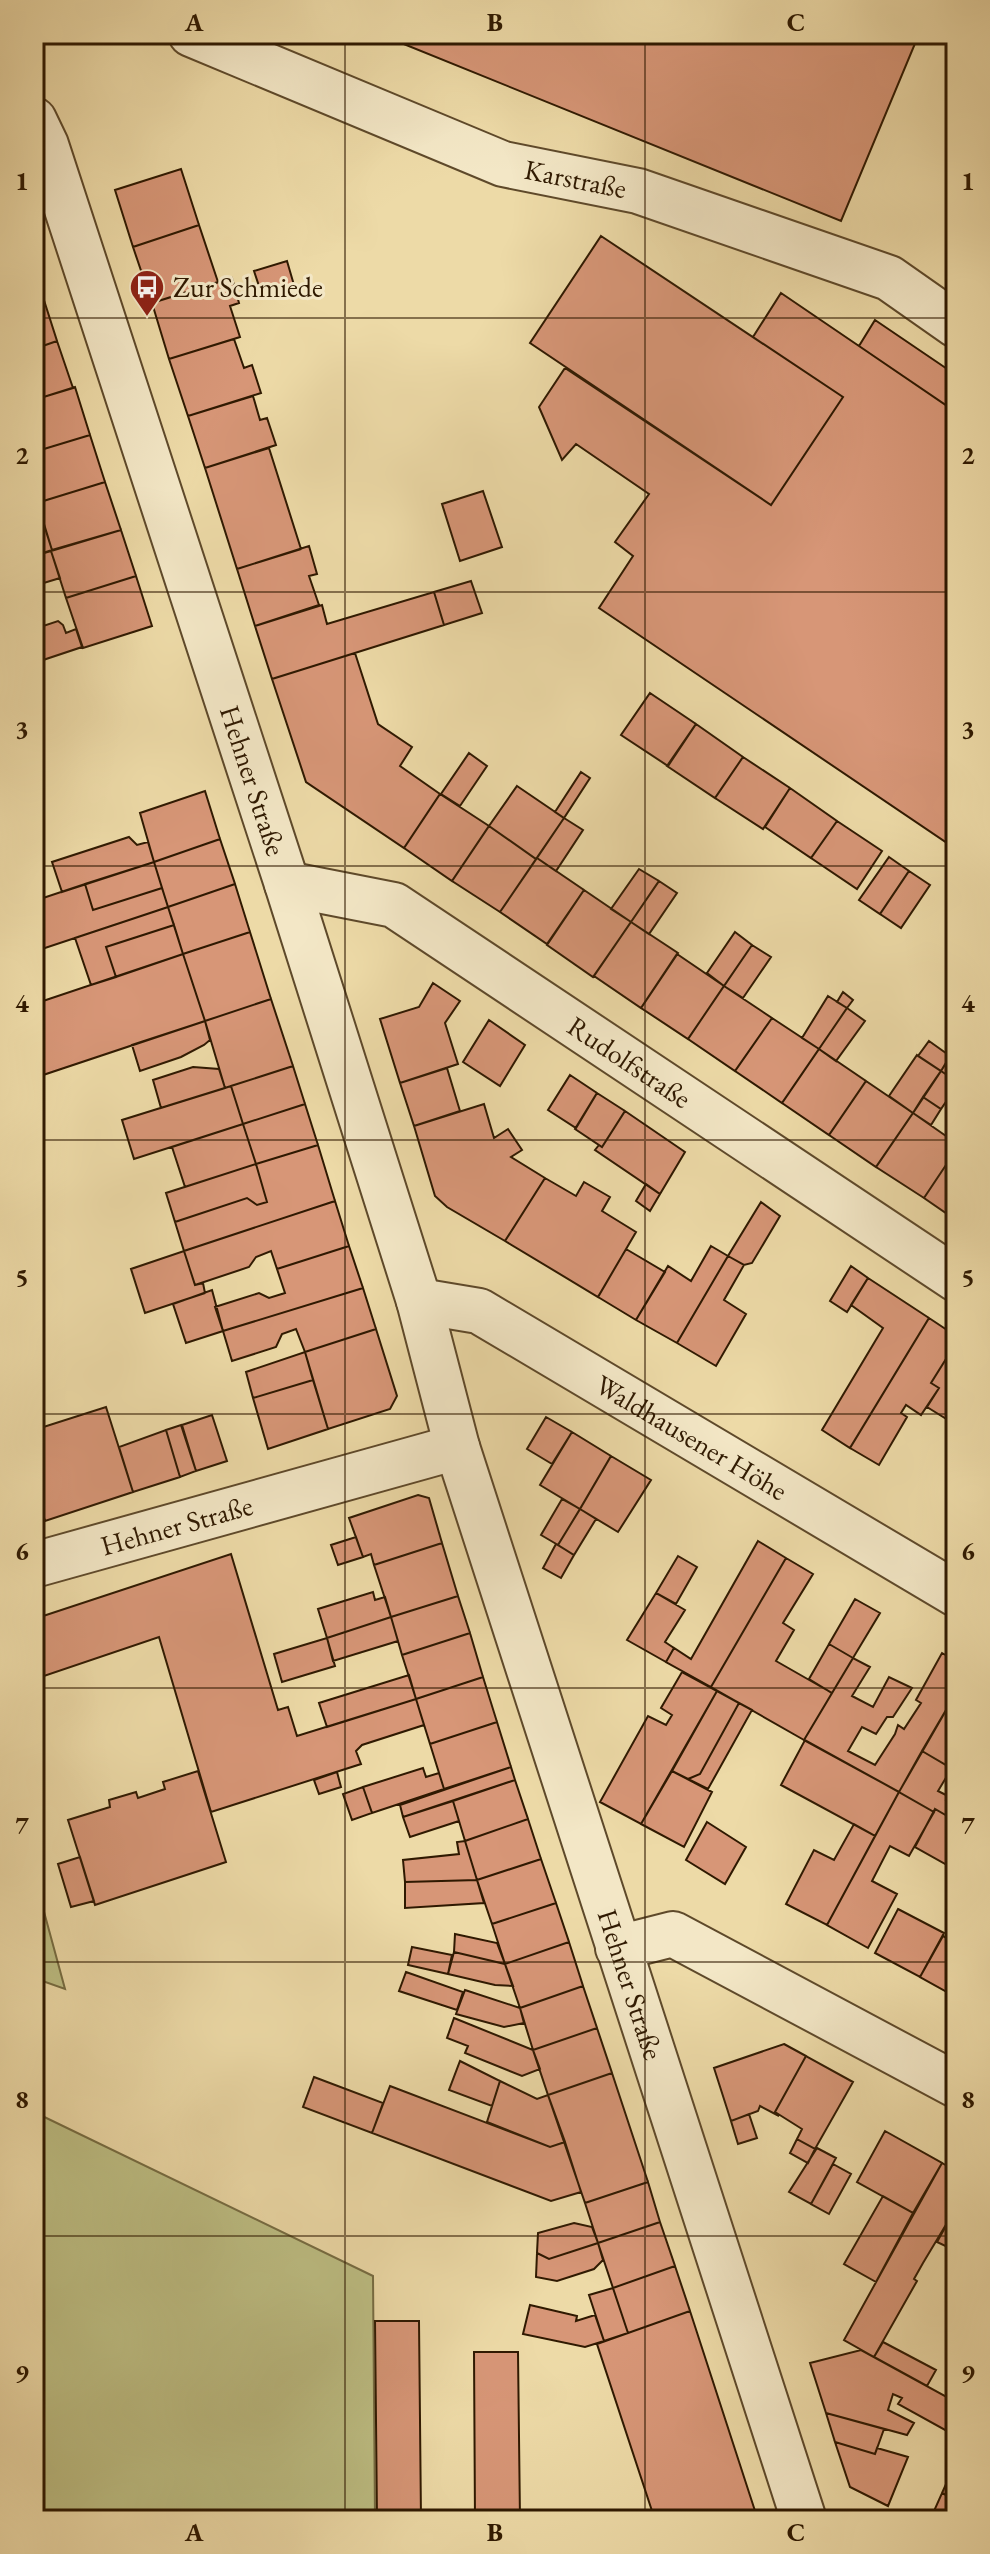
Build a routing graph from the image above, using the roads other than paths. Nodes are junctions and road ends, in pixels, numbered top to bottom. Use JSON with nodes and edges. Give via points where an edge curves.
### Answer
{"nodes":[{"id":1,"x":191,"y":34,"type":"edge"},
{"id":2,"x":34,"y":120,"type":"edge"},
{"id":3,"x":956,"y":325,"type":"edge"},
{"id":4,"x":287,"y":884,"type":"junction"},
{"id":5,"x":956,"y":1279,"type":"edge"},
{"id":6,"x":419,"y":1301,"type":"junction"},
{"id":7,"x":457,"y":1447,"type":"junction"},
{"id":8,"x":34,"y":1565,"type":"edge"},
{"id":9,"x":956,"y":1594,"type":"edge"},
{"id":10,"x":618,"y":1948,"type":"junction"},
{"id":11,"x":956,"y":2085,"type":"edge"},
{"id":12,"x":804,"y":2520,"type":"edge"}],
"edges":[{"from":1,"to":3,"type":"street","name":"Karstraße","via":[[503,164],[638,191],[889,278]]},
{"from":2,"to":4,"type":"street","name":"Hehner Straße"},
{"from":4,"to":5,"type":"street","name":"Rudolfstraße","via":[[394,905]]},
{"from":4,"to":6,"type":"street","name":"Hehner Straße"},
{"from":6,"to":7,"type":"street","name":"Hehner Straße"},
{"from":6,"to":9,"type":"street","name":"Waldhausener Höhe","via":[[479,1311]]},
{"from":7,"to":8,"type":"street","name":"Hehner Straße"},
{"from":7,"to":10,"type":"street","name":"Hehner Straße"},
{"from":10,"to":11,"type":"street","via":[[673,1934]]},
{"from":10,"to":12,"type":"street","name":"Hehner Straße"}]}
